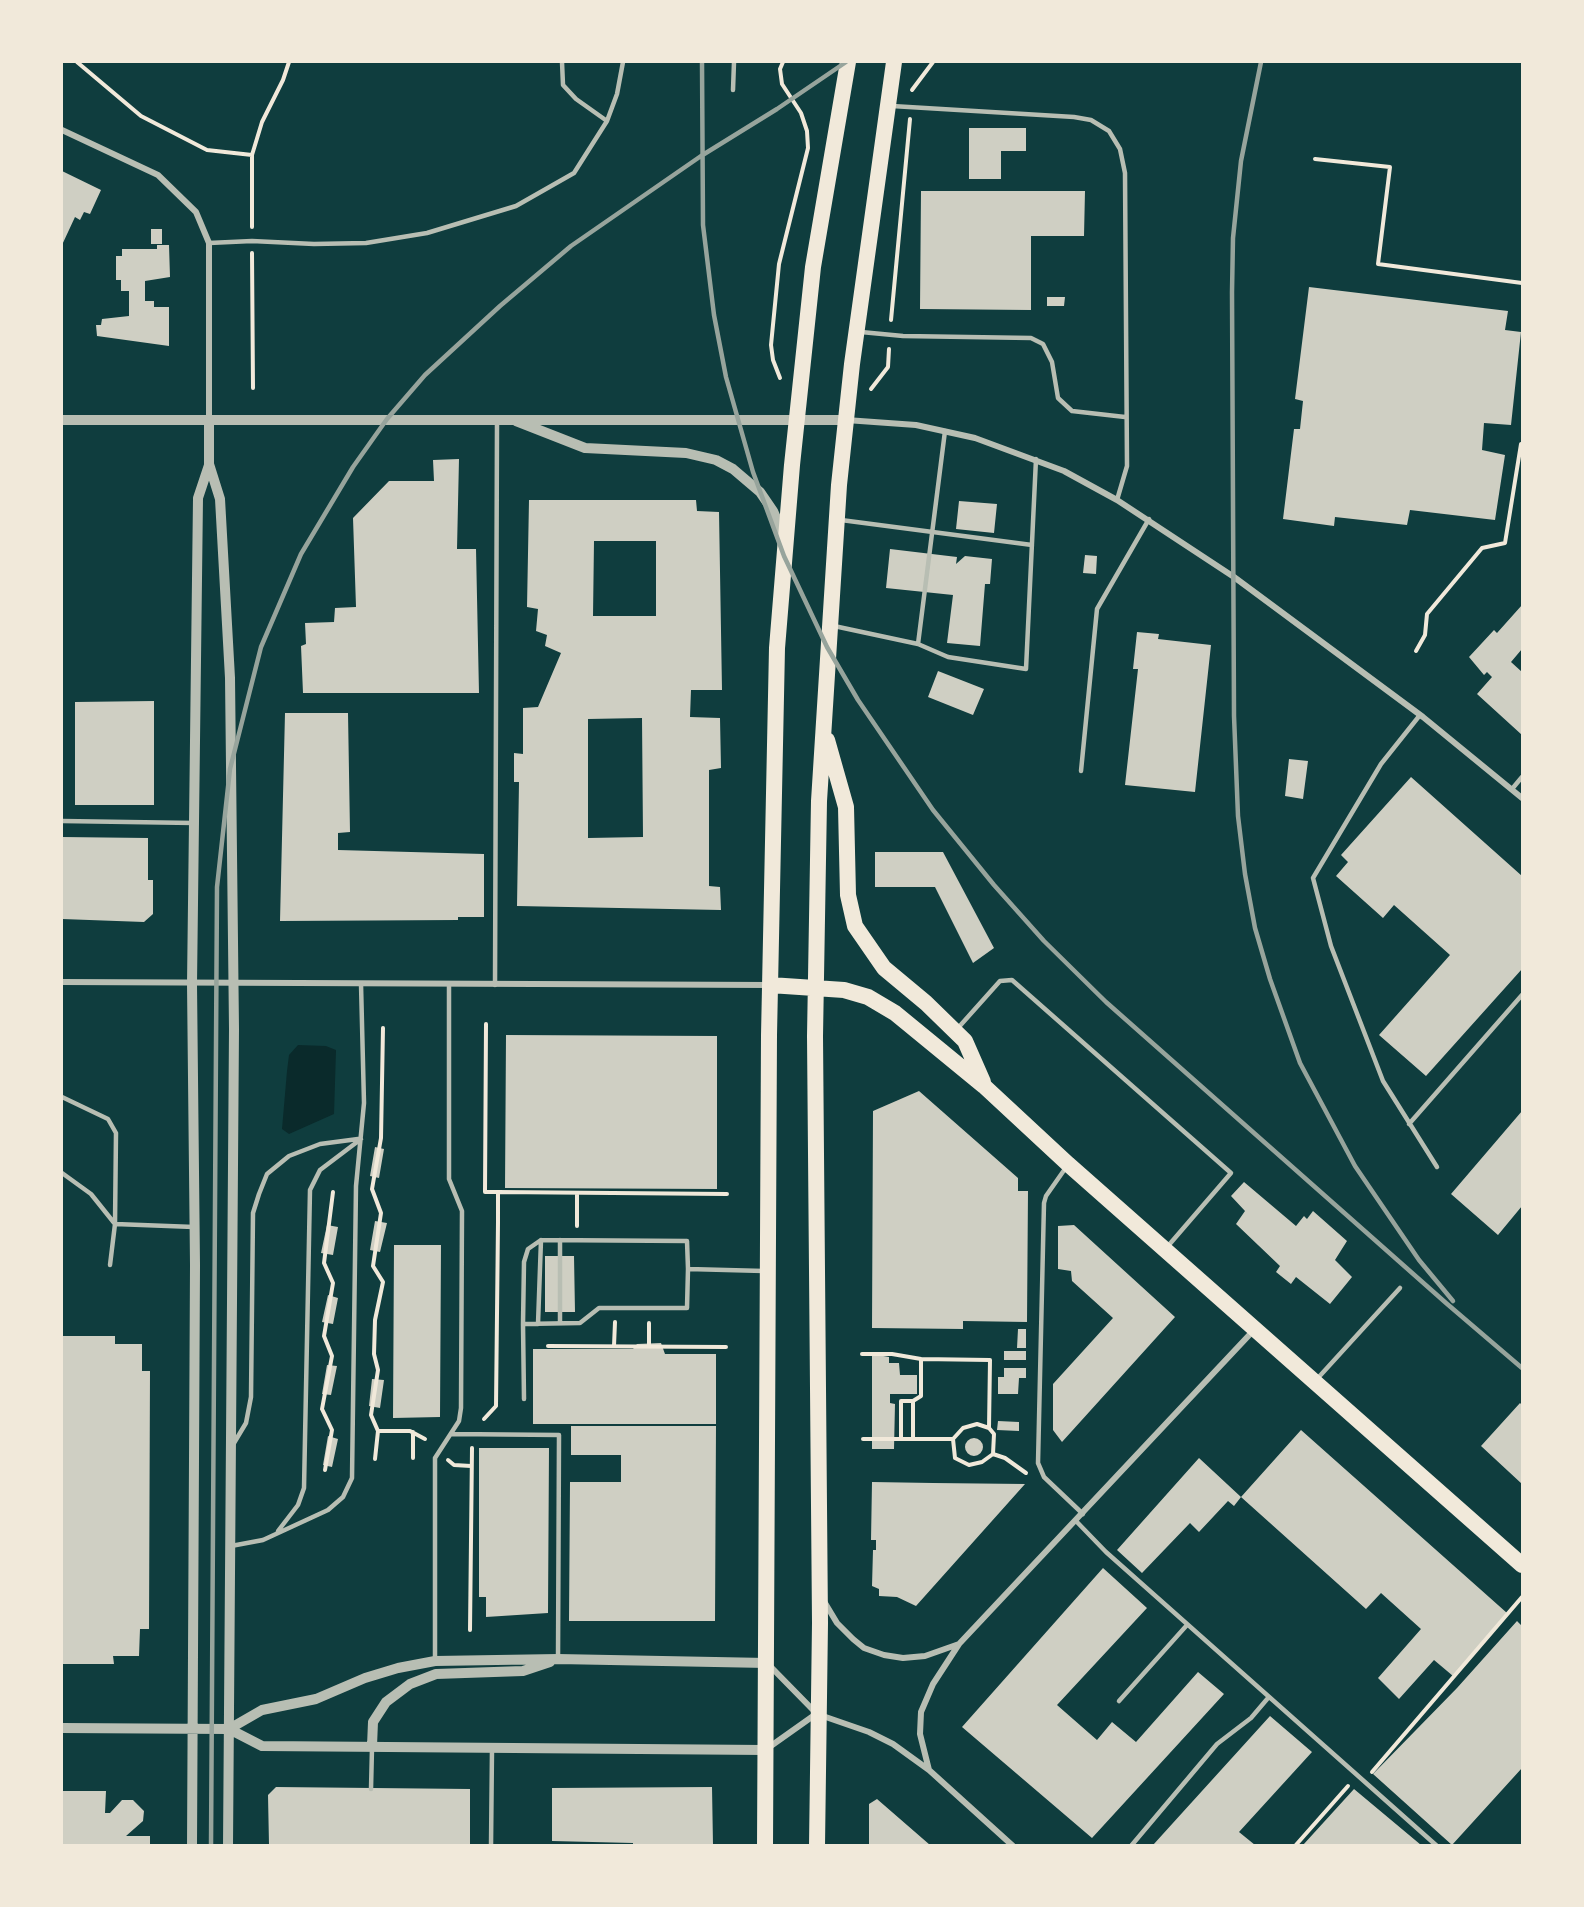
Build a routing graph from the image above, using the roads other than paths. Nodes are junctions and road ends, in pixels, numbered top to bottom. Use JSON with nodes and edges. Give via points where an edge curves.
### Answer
{"nodes":[{"id":1,"x":562,"y":62,"type":"edge"},
{"id":2,"x":623,"y":62,"type":"edge"},
{"id":3,"x":734,"y":62,"type":"edge"},
{"id":4,"x":848,"y":62,"type":"edge"},
{"id":5,"x":894,"y":62,"type":"edge"},
{"id":6,"x":733,"y":90,"type":"dead end"},
{"id":7,"x":888,"y":106,"type":"junction"},
{"id":8,"x":607,"y":121,"type":"junction"},
{"id":9,"x":62,"y":130,"type":"edge"},
{"id":10,"x":209,"y":243,"type":"junction"},
{"id":11,"x":856,"y":332,"type":"junction"},
{"id":12,"x":1125,"y":417,"type":"junction"},
{"id":13,"x":797,"y":418,"type":"junction"},
{"id":14,"x":497,"y":419,"type":"junction"},
{"id":15,"x":510,"y":419,"type":"junction"},
{"id":16,"x":62,"y":420,"type":"edge"},
{"id":17,"x":209,"y":420,"type":"junction"},
{"id":18,"x":846,"y":420,"type":"junction"},
{"id":19,"x":945,"y":431,"type":"junction"},
{"id":20,"x":1036,"y":459,"type":"junction"},
{"id":21,"x":209,"y":464,"type":"junction"},
{"id":22,"x":1117,"y":500,"type":"junction"},
{"id":23,"x":1149,"y":519,"type":"junction"},
{"id":24,"x":836,"y":520,"type":"junction"},
{"id":25,"x":933,"y":533,"type":"junction"},
{"id":26,"x":785,"y":540,"type":"junction"},
{"id":27,"x":1032,"y":545,"type":"junction"},
{"id":28,"x":828,"y":624,"type":"junction"},
{"id":29,"x":918,"y":644,"type":"junction"},
{"id":30,"x":1420,"y":715,"type":"junction"},
{"id":31,"x":823,"y":728,"type":"junction"},
{"id":32,"x":1081,"y":771,"type":"dead end"},
{"id":33,"x":1522,"y":777,"type":"edge"},
{"id":34,"x":1512,"y":789,"type":"junction"},
{"id":35,"x":1522,"y":798,"type":"edge"},
{"id":36,"x":62,"y":821,"type":"edge"},
{"id":37,"x":194,"y":823,"type":"junction"},
{"id":38,"x":62,"y":982,"type":"edge"},
{"id":39,"x":192,"y":984,"type":"junction"},
{"id":40,"x":232,"y":984,"type":"junction"},
{"id":41,"x":361,"y":984,"type":"junction"},
{"id":42,"x":449,"y":984,"type":"junction"},
{"id":43,"x":495,"y":985,"type":"junction"},
{"id":44,"x":770,"y":986,"type":"junction"},
{"id":45,"x":817,"y":988,"type":"junction"},
{"id":46,"x":1522,"y":995,"type":"edge"},
{"id":47,"x":948,"y":1042,"type":"junction"},
{"id":48,"x":984,"y":1086,"type":"junction"},
{"id":49,"x":62,"y":1097,"type":"edge"},
{"id":50,"x":1409,"y":1124,"type":"junction"},
{"id":51,"x":361,"y":1139,"type":"junction"},
{"id":52,"x":1068,"y":1164,"type":"junction"},
{"id":53,"x":1437,"y":1167,"type":"dead end"},
{"id":54,"x":62,"y":1173,"type":"edge"},
{"id":55,"x":115,"y":1224,"type":"junction"},
{"id":56,"x":194,"y":1227,"type":"junction"},
{"id":57,"x":541,"y":1240,"type":"junction"},
{"id":58,"x":560,"y":1240,"type":"junction"},
{"id":59,"x":1166,"y":1248,"type":"junction"},
{"id":60,"x":110,"y":1265,"type":"dead end"},
{"id":61,"x":688,"y":1269,"type":"junction"},
{"id":62,"x":767,"y":1271,"type":"junction"},
{"id":63,"x":1400,"y":1288,"type":"dead end"},
{"id":64,"x":560,"y":1323,"type":"junction"},
{"id":65,"x":524,"y":1324,"type":"junction"},
{"id":66,"x":538,"y":1324,"type":"junction"},
{"id":67,"x":1256,"y":1329,"type":"junction"},
{"id":68,"x":1315,"y":1381,"type":"junction"},
{"id":69,"x":524,"y":1399,"type":"dead end"},
{"id":70,"x":451,"y":1434,"type":"junction"},
{"id":71,"x":229,"y":1452,"type":"junction"},
{"id":72,"x":1083,"y":1514,"type":"junction"},
{"id":73,"x":1076,"y":1521,"type":"junction"},
{"id":74,"x":276,"y":1533,"type":"junction"},
{"id":75,"x":228,"y":1547,"type":"junction"},
{"id":76,"x":1522,"y":1565,"type":"edge"},
{"id":77,"x":820,"y":1594,"type":"junction"},
{"id":78,"x":1187,"y":1625,"type":"junction"},
{"id":79,"x":959,"y":1644,"type":"junction"},
{"id":80,"x":558,"y":1659,"type":"junction"},
{"id":81,"x":435,"y":1661,"type":"junction"},
{"id":82,"x":767,"y":1663,"type":"junction"},
{"id":83,"x":1268,"y":1698,"type":"junction"},
{"id":84,"x":1119,"y":1701,"type":"dead end"},
{"id":85,"x":817,"y":1714,"type":"junction"},
{"id":86,"x":62,"y":1728,"type":"edge"},
{"id":87,"x":192,"y":1729,"type":"junction"},
{"id":88,"x":229,"y":1729,"type":"junction"},
{"id":89,"x":372,"y":1746,"type":"junction"},
{"id":90,"x":492,"y":1748,"type":"junction"},
{"id":91,"x":765,"y":1750,"type":"junction"},
{"id":92,"x":928,"y":1770,"type":"junction"},
{"id":93,"x":371,"y":1789,"type":"dead end"},
{"id":94,"x":192,"y":1845,"type":"edge"},
{"id":95,"x":228,"y":1845,"type":"edge"},
{"id":96,"x":491,"y":1845,"type":"edge"},
{"id":97,"x":765,"y":1845,"type":"edge"},
{"id":98,"x":817,"y":1845,"type":"edge"},
{"id":99,"x":1013,"y":1845,"type":"edge"},
{"id":100,"x":1131,"y":1845,"type":"edge"},
{"id":101,"x":1437,"y":1845,"type":"edge"}],
"edges":[{"from":1,"to":8,"type":"lane","via":[[563,85]]},
{"from":2,"to":8,"type":"lane","via":[[618,94]]},
{"from":3,"to":6,"type":"lane"},
{"from":4,"to":13,"type":"highway","via":[[813,267]]},
{"from":5,"to":7,"type":"highway"},
{"from":7,"to":11,"type":"highway"},
{"from":7,"to":12,"type":"lane","via":[[1074,117],[1090,120],[1109,131],[1120,149],[1125,173]]},
{"from":8,"to":10,"type":"lane","via":[[574,173],[516,206],[427,233],[366,243]]},
{"from":9,"to":10,"type":"street","via":[[165,181],[196,212]]},
{"from":10,"to":17,"type":"street"},
{"from":11,"to":12,"type":"lane","via":[[1032,338],[1043,344],[1052,362],[1058,398],[1072,411]]},
{"from":11,"to":18,"type":"highway"},
{"from":12,"to":22,"type":"lane","via":[[1127,465]]},
{"from":13,"to":15,"type":"street"},
{"from":13,"to":18,"type":"street"},
{"from":13,"to":26,"type":"highway"},
{"from":14,"to":15,"type":"street"},
{"from":14,"to":17,"type":"street"},
{"from":14,"to":43,"type":"lane"},
{"from":15,"to":26,"type":"street","via":[[585,448],[686,453],[716,460],[734,469],[760,492]]},
{"from":16,"to":17,"type":"street"},
{"from":17,"to":21,"type":"street"},
{"from":18,"to":19,"type":"street","via":[[901,423]]},
{"from":18,"to":24,"type":"highway"},
{"from":19,"to":20,"type":"street"},
{"from":19,"to":25,"type":"lane"},
{"from":20,"to":22,"type":"street"},
{"from":20,"to":27,"type":"lane"},
{"from":21,"to":37,"type":"street","via":[[198,498]]},
{"from":21,"to":40,"type":"street","via":[[220,499],[230,678]]},
{"from":22,"to":23,"type":"street"},
{"from":23,"to":30,"type":"street"},
{"from":23,"to":32,"type":"lane","via":[[1097,609]]},
{"from":24,"to":25,"type":"lane"},
{"from":24,"to":28,"type":"highway"},
{"from":25,"to":27,"type":"lane"},
{"from":25,"to":29,"type":"lane"},
{"from":26,"to":44,"type":"highway","via":[[776,672]]},
{"from":27,"to":29,"type":"lane","via":[[1026,669],[948,657]]},
{"from":28,"to":29,"type":"lane"},
{"from":28,"to":31,"type":"highway"},
{"from":30,"to":34,"type":"street"},
{"from":30,"to":50,"type":"lane","via":[[1381,764],[1314,878],[1331,946],[1383,1081]]},
{"from":31,"to":45,"type":"highway"},
{"from":31,"to":47,"type":"highway","via":[[846,807],[848,895],[855,926],[884,968]]},
{"from":33,"to":34,"type":"lane"},
{"from":34,"to":35,"type":"street"},
{"from":36,"to":37,"type":"lane"},
{"from":37,"to":39,"type":"street"},
{"from":38,"to":39,"type":"street"},
{"from":39,"to":40,"type":"street"},
{"from":39,"to":56,"type":"street"},
{"from":40,"to":41,"type":"street"},
{"from":40,"to":71,"type":"street"},
{"from":41,"to":42,"type":"street"},
{"from":41,"to":51,"type":"lane"},
{"from":42,"to":43,"type":"street"},
{"from":42,"to":70,"type":"lane","via":[[449,1179],[462,1211],[461,1408]]},
{"from":43,"to":44,"type":"street"},
{"from":44,"to":45,"type":"highway"},
{"from":44,"to":62,"type":"highway"},
{"from":45,"to":47,"type":"highway","via":[[843,990],[881,1003]]},
{"from":45,"to":77,"type":"highway"},
{"from":46,"to":50,"type":"lane"},
{"from":47,"to":48,"type":"highway"},
{"from":47,"to":48,"type":"highway","via":[[965,1041]]},
{"from":47,"to":59,"type":"lane","via":[[1000,981],[1012,980],[1231,1173]]},
{"from":48,"to":52,"type":"highway"},
{"from":49,"to":55,"type":"lane","via":[[108,1119],[116,1133]]},
{"from":50,"to":53,"type":"lane"},
{"from":51,"to":71,"type":"lane","via":[[320,1144],[289,1156],[267,1174],[258,1194],[253,1213],[251,1397],[246,1423]]},
{"from":51,"to":74,"type":"lane","via":[[320,1170],[310,1190],[304,1488],[298,1505]]},
{"from":51,"to":74,"type":"lane","via":[[356,1186],[352,1478],[343,1497],[328,1510]]},
{"from":52,"to":59,"type":"highway"},
{"from":52,"to":72,"type":"lane","via":[[1044,1203],[1038,1463],[1044,1477]]},
{"from":54,"to":55,"type":"lane","via":[[91,1194]]},
{"from":55,"to":56,"type":"lane"},
{"from":55,"to":60,"type":"lane"},
{"from":56,"to":87,"type":"street"},
{"from":57,"to":58,"type":"lane"},
{"from":57,"to":65,"type":"lane","via":[[528,1249],[524,1263]]},
{"from":57,"to":66,"type":"lane"},
{"from":58,"to":61,"type":"lane","via":[[687,1241]]},
{"from":58,"to":64,"type":"lane"},
{"from":59,"to":67,"type":"highway"},
{"from":61,"to":62,"type":"lane"},
{"from":61,"to":64,"type":"lane","via":[[687,1308],[599,1308],[580,1323]]},
{"from":62,"to":82,"type":"highway"},
{"from":63,"to":68,"type":"lane"},
{"from":64,"to":66,"type":"lane"},
{"from":65,"to":66,"type":"lane"},
{"from":65,"to":69,"type":"lane"},
{"from":67,"to":68,"type":"highway"},
{"from":67,"to":72,"type":"street"},
{"from":68,"to":76,"type":"highway"},
{"from":70,"to":80,"type":"lane","via":[[559,1435]]},
{"from":70,"to":81,"type":"lane","via":[[435,1458]]},
{"from":71,"to":75,"type":"street"},
{"from":72,"to":73,"type":"street"},
{"from":73,"to":78,"type":"lane"},
{"from":73,"to":79,"type":"street"},
{"from":74,"to":75,"type":"lane"},
{"from":75,"to":88,"type":"street"},
{"from":77,"to":79,"type":"street","via":[[837,1623],[864,1648],[903,1658],[925,1656]]},
{"from":77,"to":85,"type":"highway"},
{"from":78,"to":83,"type":"lane"},
{"from":78,"to":84,"type":"lane"},
{"from":79,"to":92,"type":"street","via":[[933,1684],[921,1712],[920,1734]]},
{"from":80,"to":81,"type":"street"},
{"from":80,"to":82,"type":"street"},
{"from":80,"to":89,"type":"street","via":[[523,1671],[436,1674],[410,1684],[386,1702],[373,1722]]},
{"from":81,"to":88,"type":"street","via":[[365,1678],[316,1699],[262,1710]]},
{"from":82,"to":85,"type":"street"},
{"from":82,"to":91,"type":"highway"},
{"from":83,"to":100,"type":"lane","via":[[1251,1718],[1217,1744]]},
{"from":83,"to":101,"type":"lane"},
{"from":85,"to":91,"type":"street"},
{"from":85,"to":92,"type":"street","via":[[885,1740]]},
{"from":85,"to":98,"type":"highway"},
{"from":86,"to":87,"type":"street"},
{"from":87,"to":88,"type":"street"},
{"from":87,"to":94,"type":"street"},
{"from":88,"to":89,"type":"street","via":[[262,1746]]},
{"from":88,"to":95,"type":"street"},
{"from":89,"to":90,"type":"street"},
{"from":89,"to":93,"type":"lane"},
{"from":90,"to":91,"type":"street"},
{"from":90,"to":96,"type":"lane"},
{"from":91,"to":97,"type":"highway"},
{"from":92,"to":99,"type":"street"}]}
